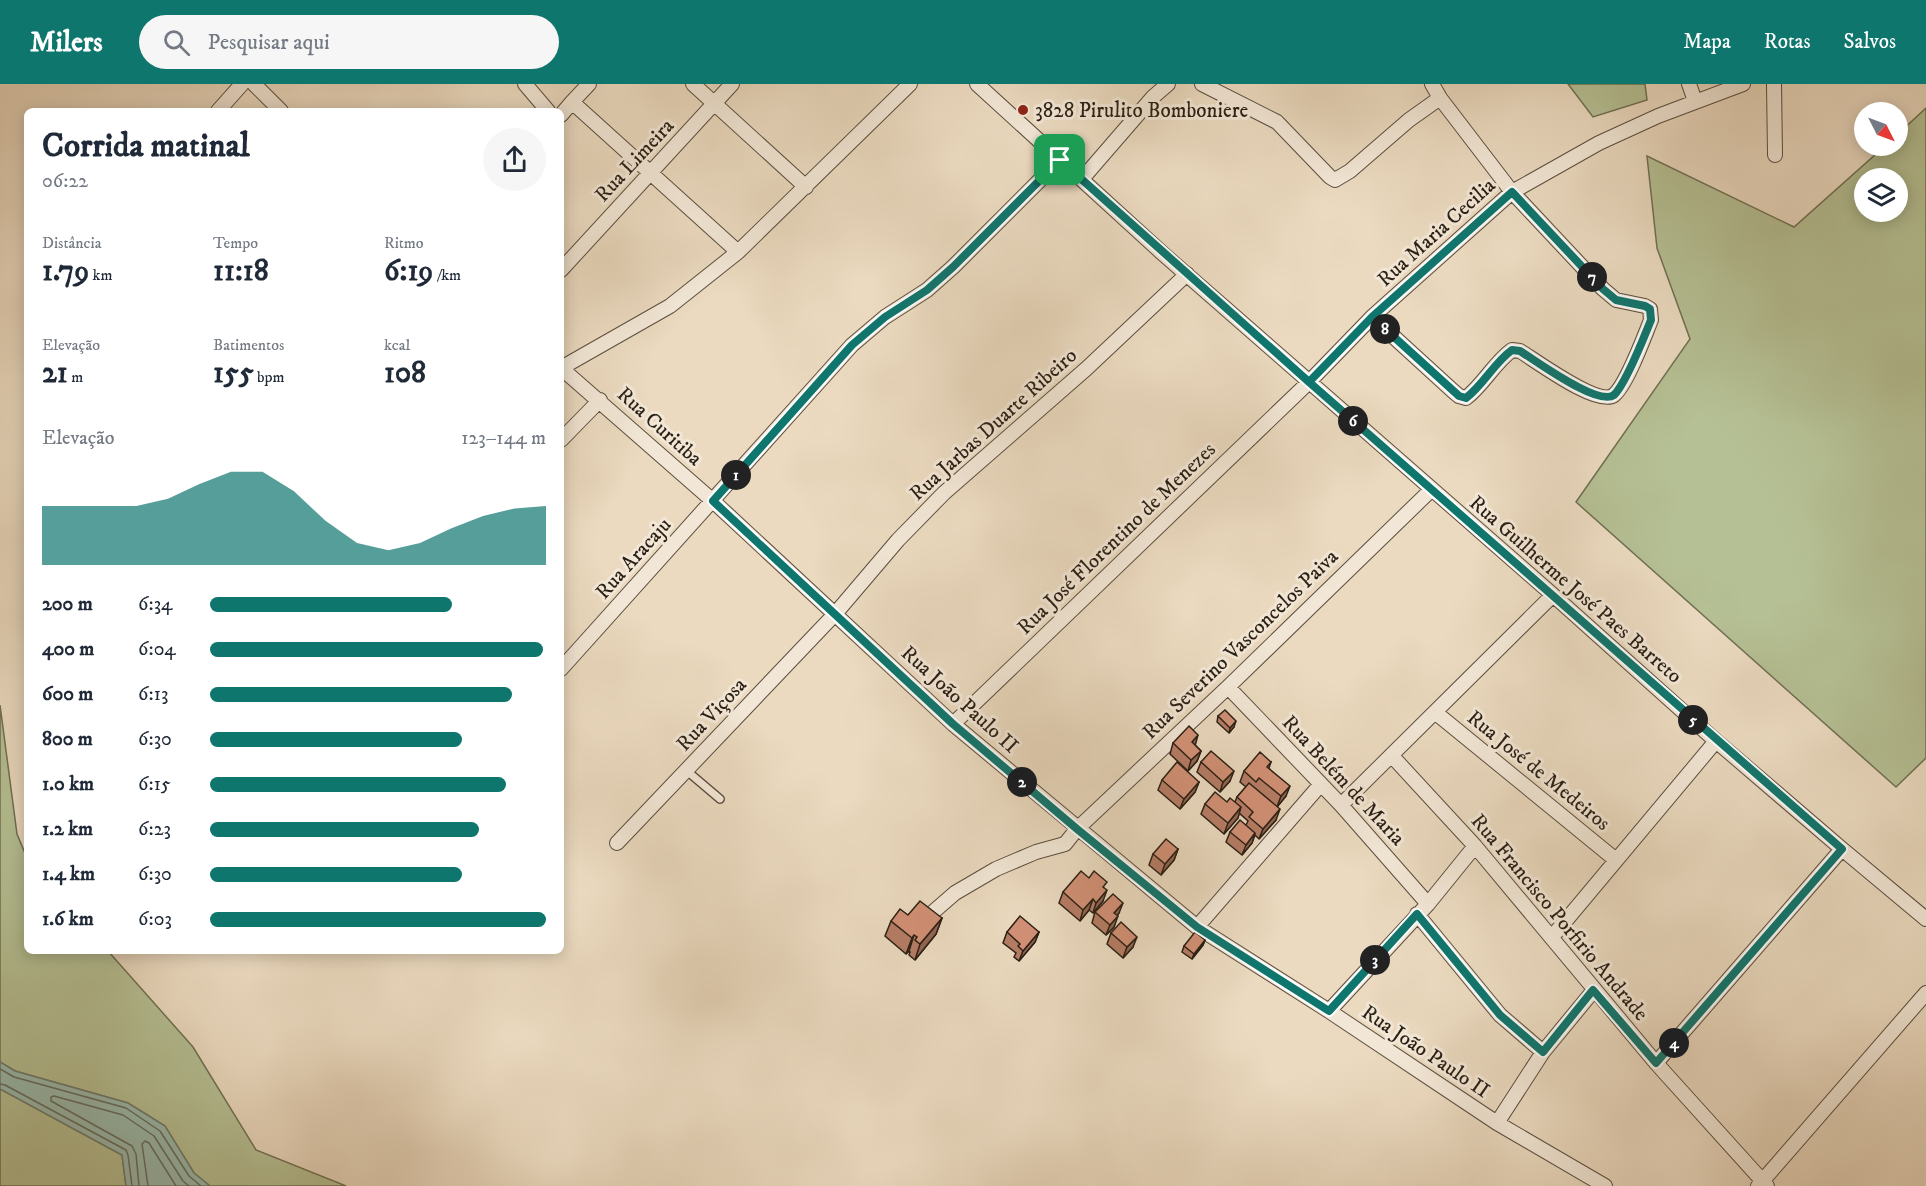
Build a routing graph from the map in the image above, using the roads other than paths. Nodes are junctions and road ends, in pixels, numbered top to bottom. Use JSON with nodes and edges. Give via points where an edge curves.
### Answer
{"nodes":[{"id":1,"x":242,"y":84,"type":"edge"},
{"id":2,"x":254,"y":84,"type":"edge"},
{"id":3,"x":525,"y":84,"type":"edge"},
{"id":4,"x":589,"y":84,"type":"edge"},
{"id":5,"x":693,"y":84,"type":"edge"},
{"id":6,"x":732,"y":84,"type":"edge"},
{"id":7,"x":910,"y":84,"type":"edge"},
{"id":8,"x":977,"y":84,"type":"edge"},
{"id":9,"x":1168,"y":84,"type":"edge"},
{"id":10,"x":1202,"y":84,"type":"edge"},
{"id":11,"x":1432,"y":84,"type":"edge"},
{"id":12,"x":1689,"y":84,"type":"edge"},
{"id":13,"x":1743,"y":84,"type":"edge"},
{"id":14,"x":1774,"y":84,"type":"edge"},
{"id":15,"x":1440,"y":98,"type":"junction"},
{"id":16,"x":572,"y":102,"type":"junction"},
{"id":17,"x":1695,"y":102,"type":"junction"},
{"id":18,"x":713,"y":104,"type":"junction"},
{"id":19,"x":221,"y":108,"type":"edge"},
{"id":20,"x":278,"y":108,"type":"edge"},
{"id":21,"x":545,"y":108,"type":"edge"},
{"id":22,"x":564,"y":111,"type":"edge"},
{"id":23,"x":1775,"y":155,"type":"dead end"},
{"id":24,"x":1060,"y":160,"type":"junction"},
{"id":25,"x":650,"y":174,"type":"junction"},
{"id":26,"x":1082,"y":178,"type":"junction"},
{"id":27,"x":806,"y":188,"type":"junction"},
{"id":28,"x":1512,"y":192,"type":"junction"},
{"id":29,"x":738,"y":252,"type":"junction"},
{"id":30,"x":564,"y":267,"type":"edge"},
{"id":31,"x":1187,"y":274,"type":"junction"},
{"id":32,"x":1372,"y":317,"type":"junction"},
{"id":33,"x":564,"y":366,"type":"edge"},
{"id":34,"x":564,"y":370,"type":"edge"},
{"id":35,"x":1309,"y":382,"type":"junction"},
{"id":36,"x":600,"y":400,"type":"junction"},
{"id":37,"x":564,"y":437,"type":"edge"},
{"id":38,"x":1432,"y":489,"type":"junction"},
{"id":39,"x":713,"y":501,"type":"junction"},
{"id":40,"x":1553,"y":595,"type":"junction"},
{"id":41,"x":836,"y":614,"type":"junction"},
{"id":42,"x":564,"y":666,"type":"edge"},
{"id":43,"x":1228,"y":687,"type":"junction"},
{"id":44,"x":1436,"y":713,"type":"junction"},
{"id":45,"x":953,"y":724,"type":"junction"},
{"id":46,"x":1716,"y":741,"type":"junction"},
{"id":47,"x":1392,"y":756,"type":"junction"},
{"id":48,"x":687,"y":771,"type":"junction"},
{"id":49,"x":1321,"y":784,"type":"junction"},
{"id":50,"x":720,"y":799,"type":"dead end"},
{"id":51,"x":1341,"y":805,"type":"junction"},
{"id":52,"x":1077,"y":829,"type":"junction"},
{"id":53,"x":617,"y":843,"type":"dead end"},
{"id":54,"x":1475,"y":846,"type":"junction"},
{"id":55,"x":1842,"y":849,"type":"junction"},
{"id":56,"x":1616,"y":860,"type":"junction"},
{"id":57,"x":1428,"y":904,"type":"junction"},
{"id":58,"x":932,"y":913,"type":"edge"},
{"id":59,"x":1417,"y":914,"type":"junction"},
{"id":60,"x":1926,"y":919,"type":"edge"},
{"id":61,"x":1197,"y":927,"type":"junction"},
{"id":62,"x":1552,"y":937,"type":"junction"},
{"id":63,"x":1593,"y":990,"type":"junction"},
{"id":64,"x":1926,"y":993,"type":"edge"},
{"id":65,"x":1329,"y":1011,"type":"junction"},
{"id":66,"x":1543,"y":1052,"type":"junction"},
{"id":67,"x":1656,"y":1063,"type":"junction"},
{"id":68,"x":1497,"y":1123,"type":"junction"},
{"id":69,"x":1762,"y":1184,"type":"edge"},
{"id":70,"x":1605,"y":1186,"type":"edge"}],
"edges":[{"from":1,"to":19,"type":"street"},
{"from":2,"to":20,"type":"street"},
{"from":3,"to":21,"type":"street"},
{"from":4,"to":16,"type":"street"},
{"from":5,"to":18,"type":"street"},
{"from":6,"to":18,"type":"street","name":"Rua Limeira"},
{"from":7,"to":27,"type":"street"},
{"from":8,"to":24,"type":"street","name":"Rua Guilherme José Paes Barreto"},
{"from":9,"to":26,"type":"street"},
{"from":10,"to":15,"type":"street","via":[[1277,122],[1335,180]]},
{"from":11,"to":15,"type":"street"},
{"from":12,"to":17,"type":"street"},
{"from":13,"to":17,"type":"street","name":"Rua Maria Cecilia"},
{"from":14,"to":23,"type":"street"},
{"from":15,"to":28,"type":"street"},
{"from":16,"to":22,"type":"street"},
{"from":16,"to":25,"type":"street"},
{"from":17,"to":28,"type":"street","name":"Rua Maria Cecilia","via":[[1599,143]]},
{"from":18,"to":25,"type":"street","name":"Rua Limeira"},
{"from":18,"to":27,"type":"street"},
{"from":24,"to":26,"type":"street","name":"Rua Guilherme José Paes Barreto"},
{"from":24,"to":39,"type":"street","name":"Rua Aracaju","via":[[945,275],[852,345]]},
{"from":25,"to":29,"type":"street"},
{"from":25,"to":30,"type":"street","name":"Rua Limeira"},
{"from":26,"to":31,"type":"street","name":"Rua Guilherme José Paes Barreto"},
{"from":27,"to":29,"type":"street"},
{"from":28,"to":32,"type":"street","name":"Rua Maria Cecilia"},
{"from":28,"to":32,"type":"street","via":[[1603,289],[1616,300],[1650,309],[1651,320],[1615,394],[1604,398],[1570,384],[1520,351],[1512,350],[1475,391],[1466,398],[1459,396]]},
{"from":29,"to":33,"type":"street","via":[[670,306]]},
{"from":31,"to":35,"type":"street","name":"Rua Guilherme José Paes Barreto"},
{"from":31,"to":41,"type":"street","name":"Rua Jarbas Duarte Ribeiro","via":[[944,493],[898,540]]},
{"from":32,"to":35,"type":"street","name":"Rua Maria Cecilia"},
{"from":34,"to":36,"type":"street","name":"Rua Curitiba"},
{"from":35,"to":38,"type":"street","name":"Rua Guilherme José Paes Barreto"},
{"from":35,"to":45,"type":"street","name":"Rua José Florentino de Menezes"},
{"from":36,"to":37,"type":"street"},
{"from":36,"to":39,"type":"street","name":"Rua Curitiba"},
{"from":38,"to":40,"type":"street","name":"Rua Guilherme José Paes Barreto"},
{"from":38,"to":43,"type":"street","name":"Rua Severino Vasconcelos Paiva"},
{"from":39,"to":41,"type":"street","name":"Rua Curitiba"},
{"from":39,"to":42,"type":"street","name":"Rua Aracaju"},
{"from":40,"to":44,"type":"street"},
{"from":40,"to":46,"type":"street","name":"Rua Guilherme José Paes Barreto"},
{"from":41,"to":45,"type":"street","name":"Rua João Paulo II"},
{"from":41,"to":48,"type":"street","name":"Rua Viçosa"},
{"from":43,"to":49,"type":"street","name":"Rua Belém de Maria"},
{"from":43,"to":52,"type":"street","name":"Rua Severino Vasconcelos Paiva"},
{"from":44,"to":47,"type":"street"},
{"from":44,"to":56,"type":"street","name":"Rua José de Medeiros"},
{"from":45,"to":52,"type":"street","name":"Rua João Paulo II"},
{"from":46,"to":55,"type":"street","name":"Rua Guilherme José Paes Barreto"},
{"from":46,"to":56,"type":"street"},
{"from":47,"to":51,"type":"street"},
{"from":47,"to":54,"type":"street","name":"Rua Francisco Porfirio Andrade"},
{"from":48,"to":50,"type":"lane"},
{"from":48,"to":53,"type":"street","name":"Rua Viçosa"},
{"from":49,"to":51,"type":"street","name":"Rua Belém de Maria"},
{"from":49,"to":61,"type":"street"},
{"from":51,"to":57,"type":"street","name":"Rua Belém de Maria"},
{"from":52,"to":58,"type":"street","name":"Rua Severino Vasconcelos Paiva","via":[[1065,844],[996,868],[955,893]]},
{"from":52,"to":61,"type":"street","name":"Rua João Paulo II"},
{"from":54,"to":57,"type":"street"},
{"from":54,"to":62,"type":"street","name":"Rua Francisco Porfirio Andrade"},
{"from":55,"to":60,"type":"street","name":"Rua Guilherme José Paes Barreto"},
{"from":55,"to":67,"type":"street"},
{"from":56,"to":62,"type":"street"},
{"from":57,"to":59,"type":"street"},
{"from":59,"to":65,"type":"street"},
{"from":59,"to":66,"type":"street","via":[[1500,1015]]},
{"from":61,"to":65,"type":"street","name":"Rua João Paulo II"},
{"from":62,"to":63,"type":"street","name":"Rua Francisco Porfirio Andrade"},
{"from":63,"to":66,"type":"street"},
{"from":63,"to":67,"type":"street","name":"Rua Francisco Porfirio Andrade"},
{"from":64,"to":69,"type":"street"},
{"from":65,"to":68,"type":"street","name":"Rua João Paulo II"},
{"from":66,"to":68,"type":"street"},
{"from":67,"to":69,"type":"street","name":"Rua Francisco Porfirio Andrade"},
{"from":68,"to":70,"type":"street","name":"Rua João Paulo II"}]}
